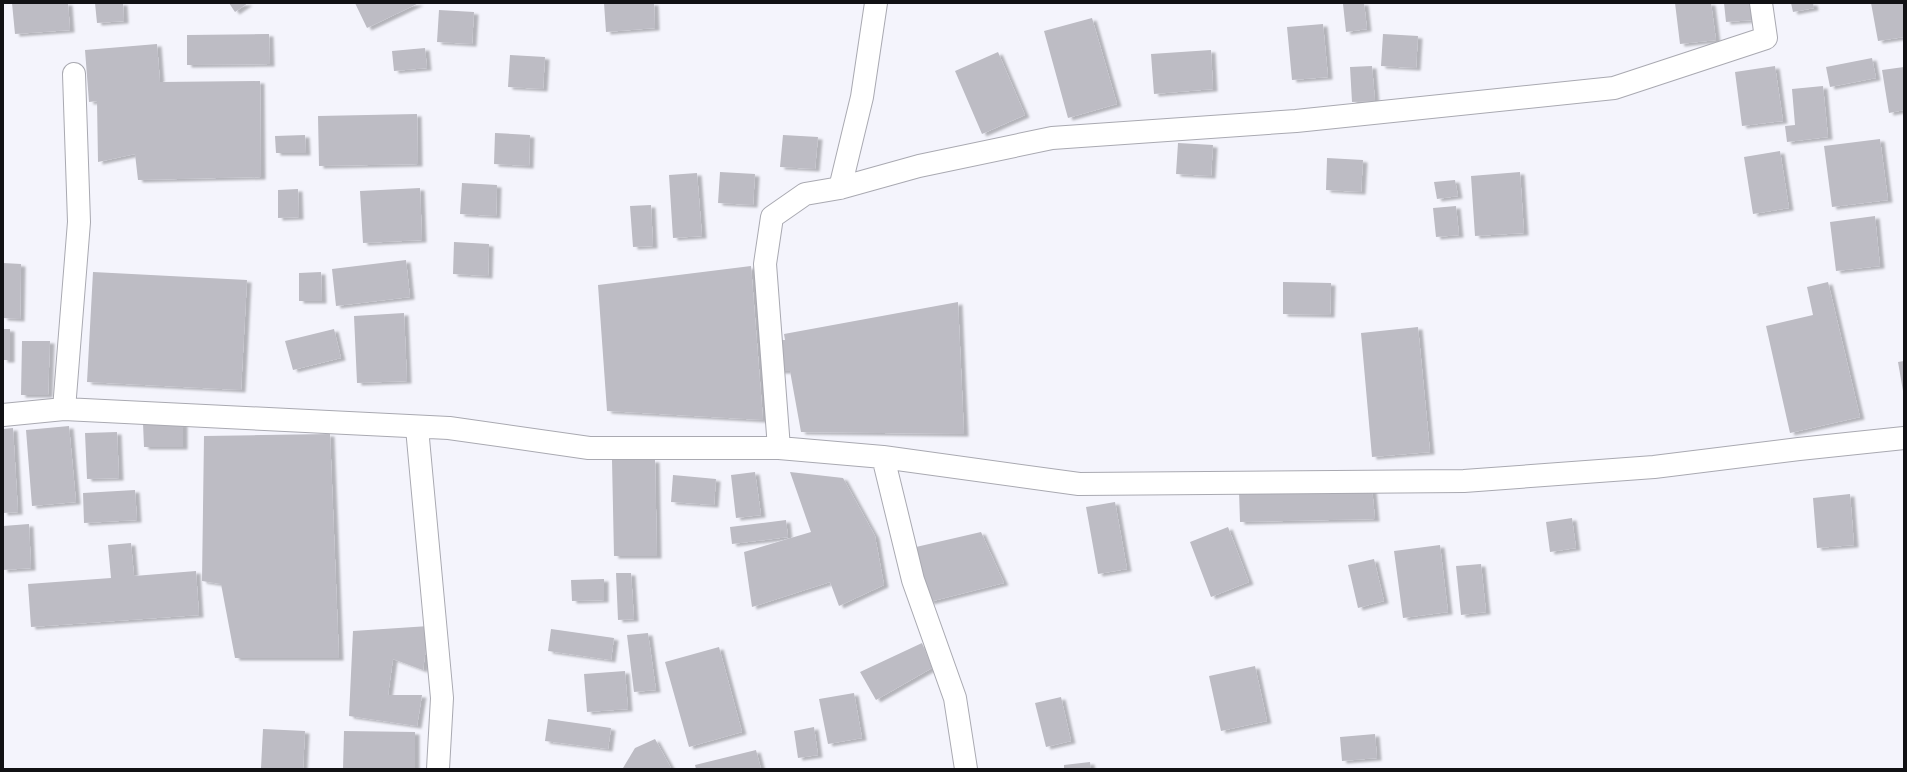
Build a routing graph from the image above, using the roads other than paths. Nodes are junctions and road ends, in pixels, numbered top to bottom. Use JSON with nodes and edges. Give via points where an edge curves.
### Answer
{"nodes":[{"id":1,"x":876,"y":3,"type":"edge"},
{"id":2,"x":1761,"y":3,"type":"edge"},
{"id":3,"x":74,"y":74,"type":"dead end"},
{"id":4,"x":840,"y":188,"type":"junction"},
{"id":5,"x":64,"y":409,"type":"junction"},
{"id":6,"x":3,"y":415,"type":"edge"},
{"id":7,"x":417,"y":428,"type":"junction"},
{"id":8,"x":1904,"y":438,"type":"edge"},
{"id":9,"x":779,"y":448,"type":"junction"},
{"id":10,"x":883,"y":457,"type":"junction"},
{"id":11,"x":438,"y":769,"type":"edge"},
{"id":12,"x":966,"y":769,"type":"edge"}],
"edges":[{"from":1,"to":4,"type":"street","via":[[862,97]]},
{"from":2,"to":4,"type":"street","via":[[1766,38],[1614,88],[1296,121],[1052,138],[920,166]]},
{"from":3,"to":5,"type":"street","via":[[79,222]]},
{"from":4,"to":9,"type":"street","via":[[805,194],[772,217],[765,264]]},
{"from":5,"to":6,"type":"street"},
{"from":5,"to":7,"type":"street"},
{"from":7,"to":9,"type":"street","via":[[449,428],[589,448]]},
{"from":7,"to":11,"type":"street","via":[[442,698]]},
{"from":8,"to":10,"type":"street","via":[[1654,467],[1464,481],[1079,484]]},
{"from":9,"to":10,"type":"street"},
{"from":10,"to":12,"type":"street","via":[[913,580],[955,698]]}]}
